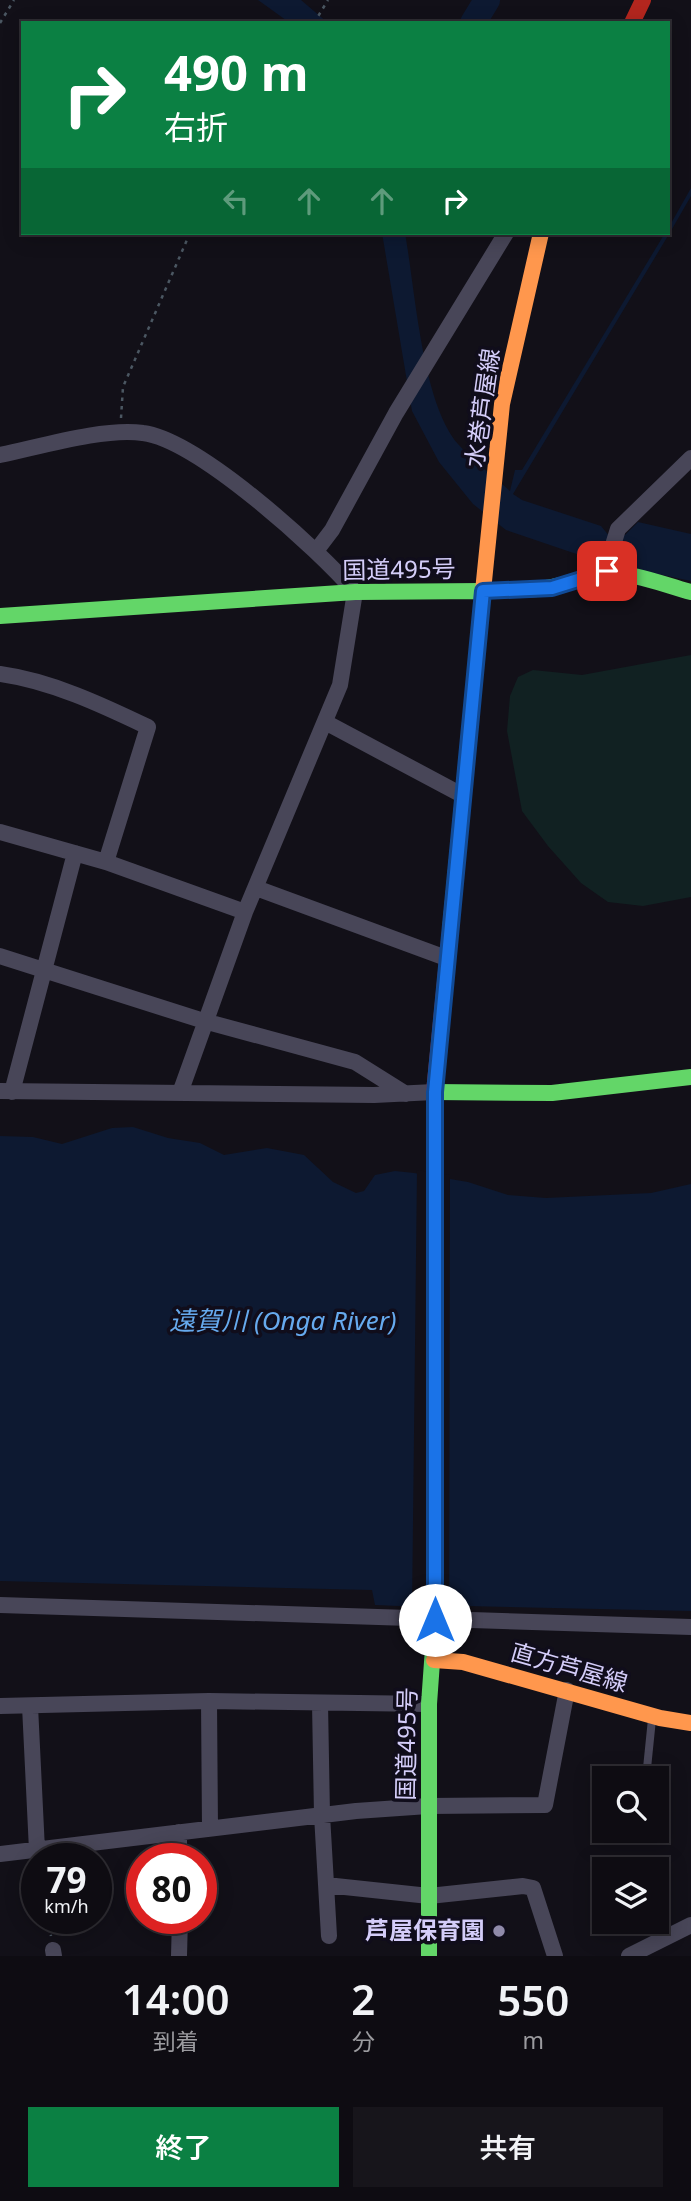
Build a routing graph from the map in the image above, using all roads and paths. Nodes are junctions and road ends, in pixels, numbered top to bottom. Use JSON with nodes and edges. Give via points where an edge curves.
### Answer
{"nodes":[{"id":1,"x":14,"y":0,"type":"edge"},
{"id":2,"x":328,"y":0,"type":"edge"},
{"id":3,"x":643,"y":0,"type":"edge"},
{"id":4,"x":315,"y":21,"type":"edge"},
{"id":5,"x":633,"y":21,"type":"edge"},
{"id":6,"x":0,"y":23,"type":"edge"},
{"id":7,"x":189,"y":235,"type":"edge"},
{"id":8,"x":505,"y":235,"type":"edge"},
{"id":9,"x":541,"y":235,"type":"edge"},
{"id":10,"x":120,"y":432,"type":"junction"},
{"id":11,"x":0,"y":454,"type":"edge"},
{"id":12,"x":691,"y":458,"type":"edge"},
{"id":13,"x":316,"y":551,"type":"junction"},
{"id":14,"x":606,"y":573,"type":"junction"},
{"id":15,"x":483,"y":591,"type":"junction"},
{"id":16,"x":355,"y":592,"type":"junction"},
{"id":17,"x":691,"y":592,"type":"edge"},
{"id":18,"x":0,"y":616,"type":"edge"},
{"id":19,"x":0,"y":674,"type":"edge"},
{"id":20,"x":325,"y":722,"type":"junction"},
{"id":21,"x":462,"y":795,"type":"junction"},
{"id":22,"x":0,"y":832,"type":"edge"},
{"id":23,"x":75,"y":853,"type":"junction"},
{"id":24,"x":106,"y":862,"type":"junction"},
{"id":25,"x":256,"y":888,"type":"junction"},
{"id":26,"x":245,"y":912,"type":"junction"},
{"id":27,"x":0,"y":956,"type":"edge"},
{"id":28,"x":446,"y":958,"type":"junction"},
{"id":29,"x":47,"y":969,"type":"junction"},
{"id":30,"x":204,"y":1021,"type":"junction"},
{"id":31,"x":691,"y":1077,"type":"edge"},
{"id":32,"x":6,"y":1092,"type":"edge"},
{"id":33,"x":435,"y":1092,"type":"junction"},
{"id":34,"x":180,"y":1093,"type":"junction"},
{"id":35,"x":406,"y":1094,"type":"junction"},
{"id":36,"x":0,"y":1605,"type":"edge"},
{"id":37,"x":435,"y":1620,"type":"junction"},
{"id":38,"x":691,"y":1627,"type":"edge"},
{"id":39,"x":434,"y":1660,"type":"junction"},
{"id":40,"x":567,"y":1690,"type":"junction"},
{"id":41,"x":209,"y":1702,"type":"junction"},
{"id":42,"x":320,"y":1703,"type":"junction"},
{"id":43,"x":429,"y":1704,"type":"junction"},
{"id":44,"x":0,"y":1706,"type":"edge"},
{"id":45,"x":30,"y":1706,"type":"junction"},
{"id":46,"x":652,"y":1716,"type":"junction"},
{"id":47,"x":691,"y":1723,"type":"edge"},
{"id":48,"x":647,"y":1766,"type":"edge"},
{"id":49,"x":429,"y":1806,"type":"junction"},
{"id":50,"x":322,"y":1815,"type":"junction"},
{"id":51,"x":210,"y":1829,"type":"junction"},
{"id":52,"x":179,"y":1832,"type":"junction"},
{"id":53,"x":37,"y":1843,"type":"edge"},
{"id":54,"x":92,"y":1843,"type":"edge"},
{"id":55,"x":179,"y":1843,"type":"edge"},
{"id":56,"x":21,"y":1852,"type":"edge"},
{"id":57,"x":0,"y":1854,"type":"edge"},
{"id":58,"x":326,"y":1885,"type":"junction"},
{"id":59,"x":429,"y":1896,"type":"junction"},
{"id":60,"x":691,"y":1925,"type":"edge"},
{"id":61,"x":50,"y":1934,"type":"edge"},
{"id":62,"x":180,"y":1934,"type":"edge"},
{"id":63,"x":329,"y":1936,"type":"dead end"},
{"id":64,"x":53,"y":1953,"type":"edge"},
{"id":65,"x":179,"y":1956,"type":"edge"},
{"id":66,"x":429,"y":1956,"type":"edge"},
{"id":67,"x":555,"y":1956,"type":"edge"},
{"id":68,"x":629,"y":1956,"type":"edge"}],
"edges":[{"from":1,"to":6,"type":"path"},
{"from":2,"to":4,"type":"path"},
{"from":3,"to":5,"type":"main road"},
{"from":7,"to":10,"type":"path","via":[[123,387]]},
{"from":8,"to":13,"type":"street"},
{"from":9,"to":15,"type":"main road","name":"水巻芦屋線","via":[[502,404]]},
{"from":10,"to":11,"type":"street"},
{"from":10,"to":13,"type":"street","via":[[169,440],[217,471]]},
{"from":12,"to":14,"type":"street","via":[[618,529]]},
{"from":13,"to":16,"type":"street"},
{"from":14,"to":15,"type":"main road","via":[[552,588]]},
{"from":14,"to":17,"type":"main road"},
{"from":15,"to":16,"type":"main road","name":"国道495号"},
{"from":15,"to":21,"type":"main road","name":"国道495号"},
{"from":16,"to":18,"type":"main road","name":"国道495号"},
{"from":16,"to":20,"type":"street","via":[[340,684]]},
{"from":19,"to":24,"type":"street","via":[[102,705],[148,727]]},
{"from":20,"to":21,"type":"street"},
{"from":20,"to":25,"type":"street"},
{"from":21,"to":28,"type":"main road","name":"国道495号"},
{"from":22,"to":23,"type":"street"},
{"from":23,"to":24,"type":"street"},
{"from":23,"to":29,"type":"street"},
{"from":24,"to":26,"type":"street"},
{"from":25,"to":26,"type":"street"},
{"from":25,"to":28,"type":"street"},
{"from":26,"to":30,"type":"street"},
{"from":27,"to":29,"type":"street"},
{"from":28,"to":33,"type":"main road","name":"国道495号"},
{"from":29,"to":30,"type":"street"},
{"from":29,"to":32,"type":"street"},
{"from":30,"to":34,"type":"street"},
{"from":30,"to":35,"type":"street","via":[[355,1062]]},
{"from":31,"to":33,"type":"main road","via":[[552,1093]]},
{"from":32,"to":34,"type":"street"},
{"from":33,"to":35,"type":"street"},
{"from":33,"to":37,"type":"main road","name":"国道495号"},
{"from":34,"to":35,"type":"street"},
{"from":36,"to":37,"type":"street"},
{"from":37,"to":38,"type":"street"},
{"from":37,"to":39,"type":"main road","name":"国道495号"},
{"from":39,"to":40,"type":"main road","name":"直方芦屋線","via":[[463,1662]]},
{"from":39,"to":43,"type":"main road","name":"国道495号"},
{"from":40,"to":46,"type":"main road","name":"直方芦屋線"},
{"from":40,"to":49,"type":"street","via":[[545,1805]]},
{"from":41,"to":42,"type":"street"},
{"from":41,"to":45,"type":"street"},
{"from":41,"to":51,"type":"street"},
{"from":42,"to":43,"type":"street"},
{"from":42,"to":50,"type":"street"},
{"from":43,"to":49,"type":"main road","name":"国道495号"},
{"from":44,"to":45,"type":"street"},
{"from":45,"to":53,"type":"street"},
{"from":46,"to":47,"type":"main road","name":"直方芦屋線"},
{"from":46,"to":48,"type":"lane"},
{"from":49,"to":50,"type":"street"},
{"from":49,"to":59,"type":"main road","name":"国道495号"},
{"from":50,"to":51,"type":"street"},
{"from":50,"to":58,"type":"street"},
{"from":51,"to":52,"type":"street"},
{"from":52,"to":54,"type":"street"},
{"from":52,"to":55,"type":"street"},
{"from":56,"to":57,"type":"street"},
{"from":58,"to":59,"type":"street"},
{"from":58,"to":63,"type":"street"},
{"from":59,"to":66,"type":"main road","name":"国道495号"},
{"from":59,"to":67,"type":"street","via":[[533,1888]]},
{"from":60,"to":68,"type":"street"},
{"from":61,"to":64,"type":"path"},
{"from":62,"to":65,"type":"street"}]}
